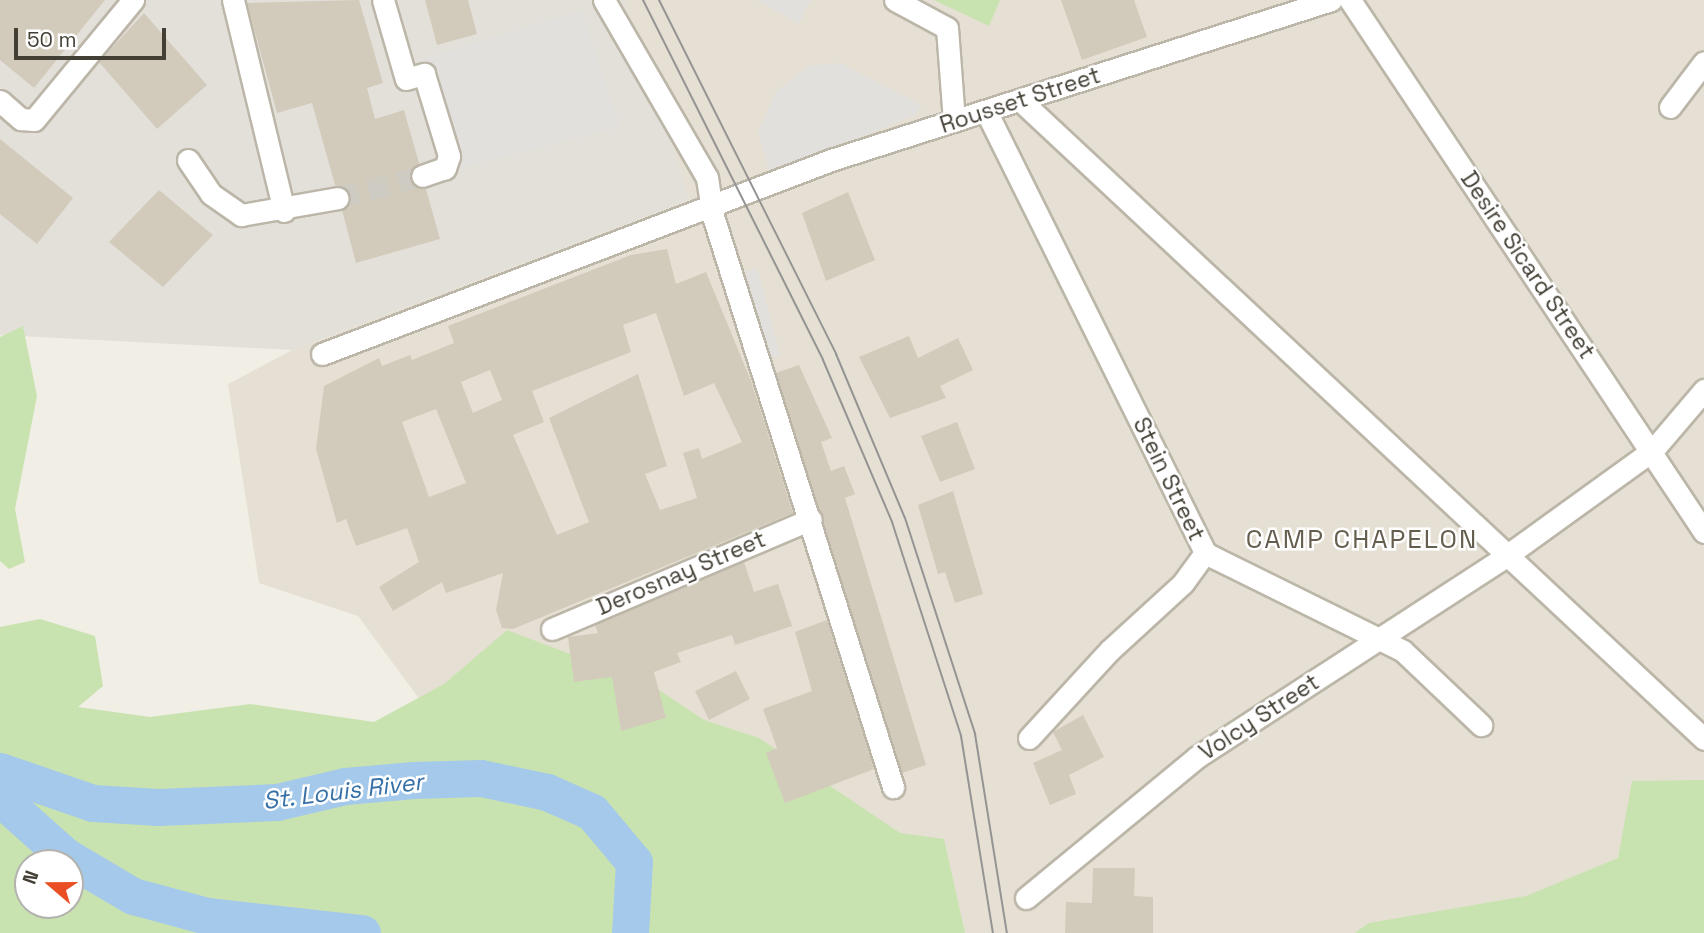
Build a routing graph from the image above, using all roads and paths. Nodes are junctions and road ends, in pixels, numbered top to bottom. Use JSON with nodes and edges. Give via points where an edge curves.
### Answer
{"nodes":[{"id":1,"x":133,"y":0,"type":"edge"},
{"id":2,"x":233,"y":0,"type":"edge"},
{"id":3,"x":383,"y":0,"type":"edge"},
{"id":4,"x":604,"y":0,"type":"edge"},
{"id":5,"x":895,"y":0,"type":"edge"},
{"id":6,"x":1331,"y":0,"type":"edge"},
{"id":7,"x":1350,"y":0,"type":"edge"},
{"id":8,"x":1704,"y":62,"type":"edge"},
{"id":9,"x":0,"y":100,"type":"edge"},
{"id":10,"x":1020,"y":100,"type":"junction"},
{"id":11,"x":1670,"y":107,"type":"dead end"},
{"id":12,"x":986,"y":111,"type":"junction"},
{"id":13,"x":954,"y":121,"type":"junction"},
{"id":14,"x":188,"y":160,"type":"dead end"},
{"id":15,"x":422,"y":176,"type":"tunnel mouth"},
{"id":16,"x":338,"y":198,"type":"tunnel mouth"},
{"id":17,"x":712,"y":208,"type":"junction"},
{"id":18,"x":284,"y":211,"type":"junction"},
{"id":19,"x":321,"y":354,"type":"dead end"},
{"id":20,"x":1704,"y":390,"type":"edge"},
{"id":21,"x":1653,"y":450,"type":"junction"},
{"id":22,"x":811,"y":519,"type":"junction"},
{"id":23,"x":1704,"y":532,"type":"edge"},
{"id":24,"x":1205,"y":553,"type":"junction"},
{"id":25,"x":1506,"y":556,"type":"junction"},
{"id":26,"x":552,"y":629,"type":"dead end"},
{"id":27,"x":1380,"y":638,"type":"junction"},
{"id":28,"x":1481,"y":725,"type":"dead end"},
{"id":29,"x":1029,"y":738,"type":"dead end"},
{"id":30,"x":1704,"y":739,"type":"edge"},
{"id":31,"x":893,"y":787,"type":"dead end"},
{"id":32,"x":1026,"y":898,"type":"dead end"}],
"edges":[{"from":1,"to":9,"type":"street","via":[[34,120],[21,119]]},
{"from":2,"to":18,"type":"street"},
{"from":3,"to":15,"type":"street","via":[[406,79],[424,74],[449,156],[445,168]]},
{"from":4,"to":17,"type":"street","via":[[707,178]]},
{"from":5,"to":13,"type":"street","via":[[947,28]]},
{"from":6,"to":10,"type":"street","name":"Rousset Street"},
{"from":7,"to":21,"type":"street","name":"Desire Sicard Street"},
{"from":8,"to":11,"type":"street"},
{"from":10,"to":12,"type":"street","name":"Rousset Street"},
{"from":10,"to":25,"type":"street"},
{"from":12,"to":13,"type":"street","name":"Rousset Street"},
{"from":12,"to":24,"type":"street","name":"Stein Street"},
{"from":13,"to":17,"type":"street","name":"Rousset Street"},
{"from":14,"to":18,"type":"street","via":[[225,207],[242,215]]},
{"from":16,"to":18,"type":"street"},
{"from":17,"to":19,"type":"street","name":"Rousset Street"},
{"from":17,"to":22,"type":"street"},
{"from":20,"to":21,"type":"street","name":"Volcy Street"},
{"from":21,"to":23,"type":"street","name":"Desire Sicard Street"},
{"from":21,"to":25,"type":"street","name":"Volcy Street"},
{"from":22,"to":26,"type":"street","name":"Derosnay Street"},
{"from":22,"to":31,"type":"street"},
{"from":24,"to":27,"type":"street","name":"Stein Street"},
{"from":24,"to":29,"type":"street","via":[[1183,583],[1110,650]]},
{"from":25,"to":27,"type":"street","name":"Volcy Street"},
{"from":25,"to":30,"type":"street"},
{"from":27,"to":28,"type":"street","name":"Stein Street"},
{"from":27,"to":32,"type":"street","name":"Volcy Street","via":[[1197,757]]}]}
